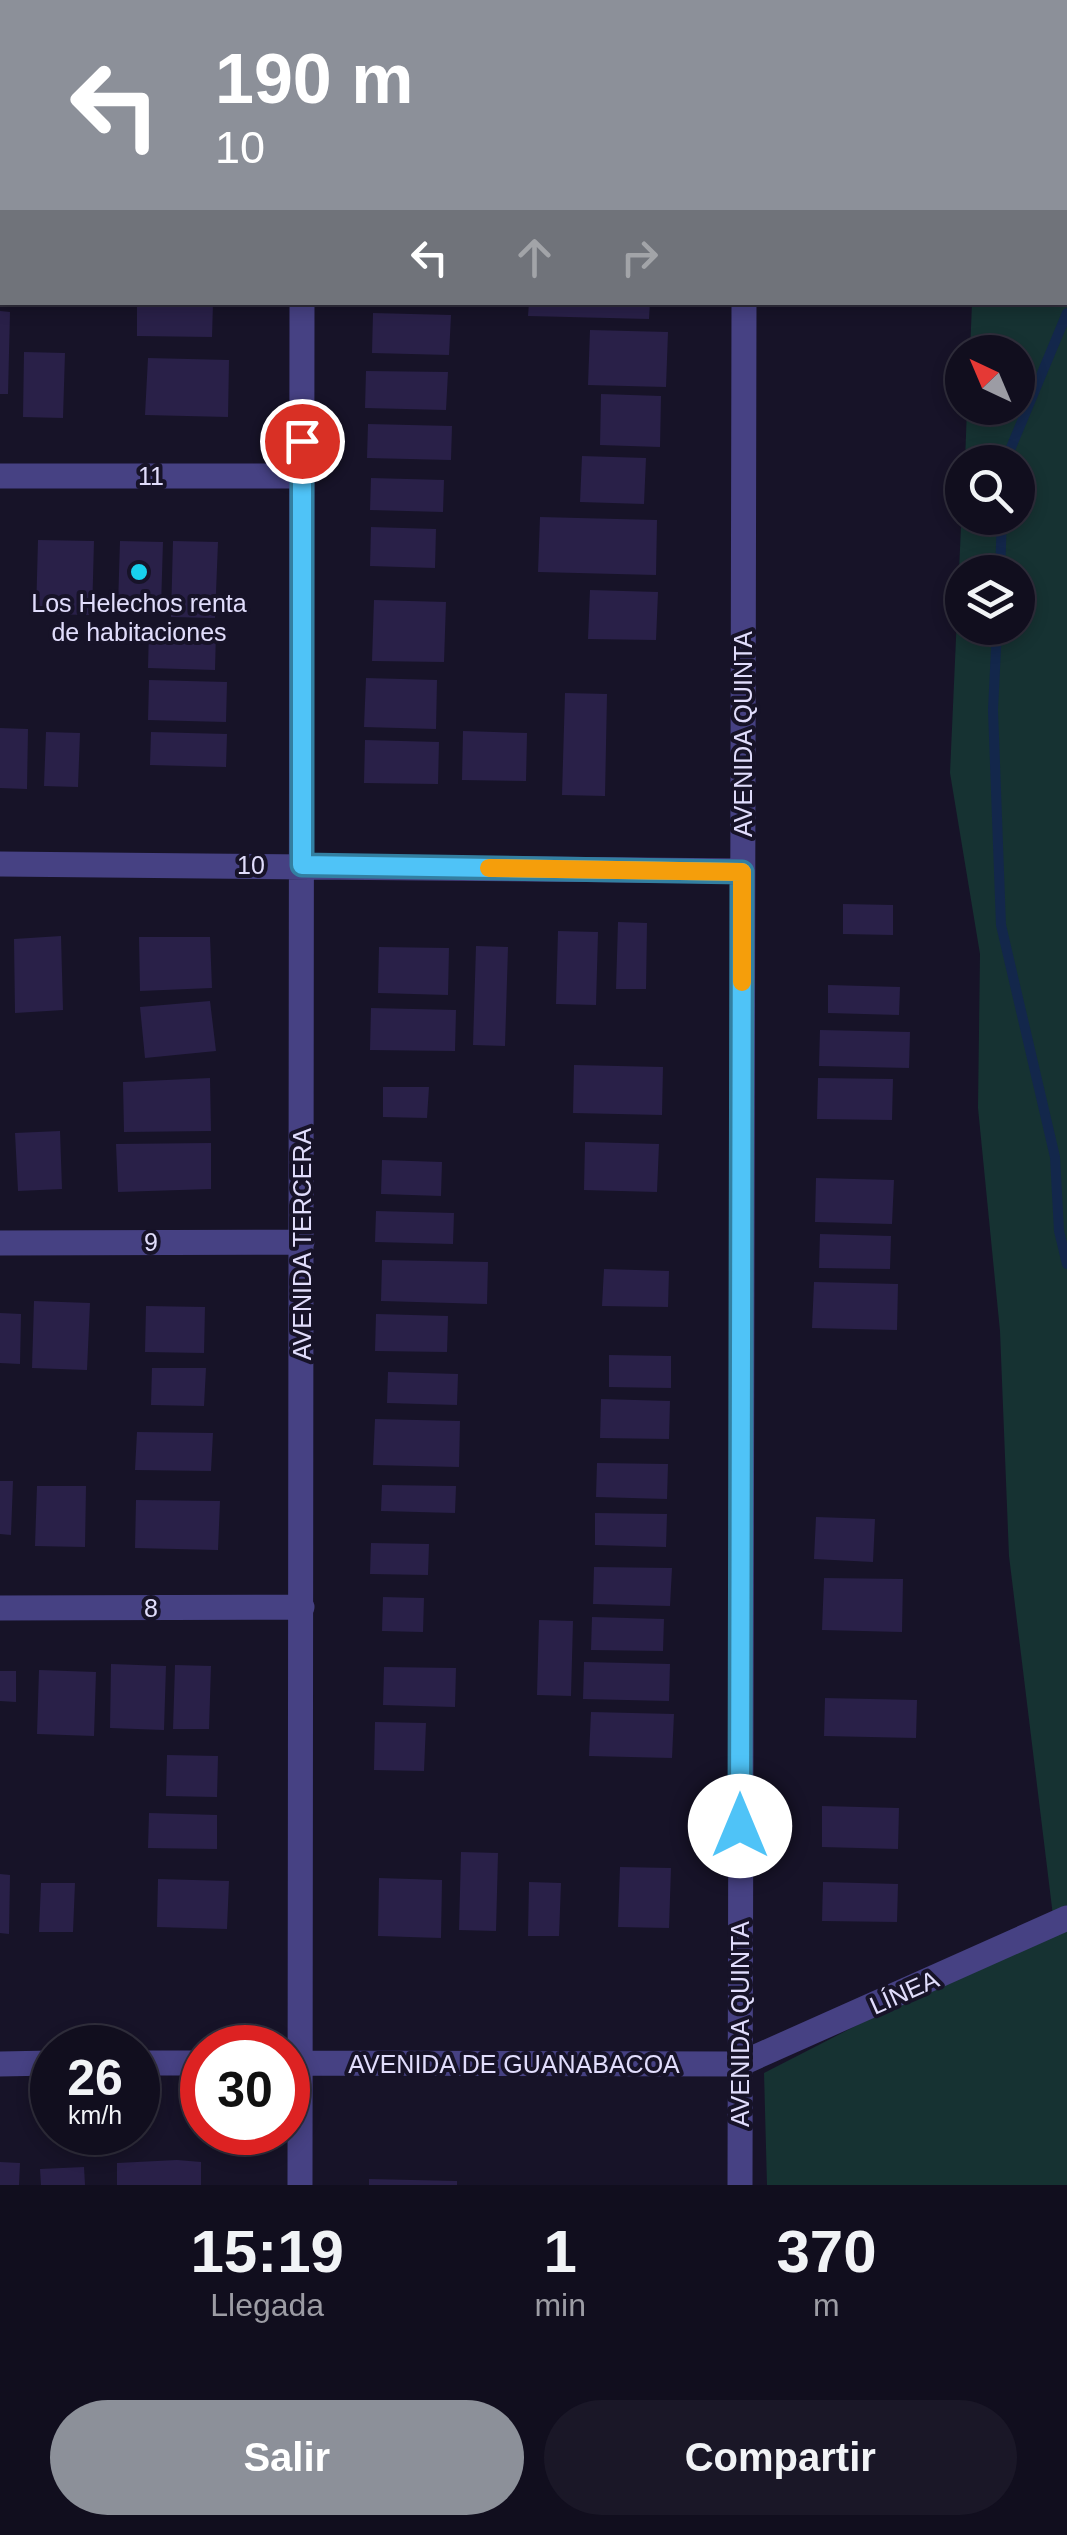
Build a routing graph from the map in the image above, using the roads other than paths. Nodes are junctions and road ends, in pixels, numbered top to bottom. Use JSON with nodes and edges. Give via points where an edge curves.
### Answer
{"nodes":[{"id":1,"x":302,"y":305,"type":"edge"},
{"id":2,"x":744,"y":305,"type":"edge"},
{"id":3,"x":0,"y":476,"type":"edge"},
{"id":4,"x":302,"y":476,"type":"junction"},
{"id":5,"x":0,"y":864,"type":"edge"},
{"id":6,"x":302,"y":865,"type":"junction"},
{"id":7,"x":742,"y":872,"type":"junction"},
{"id":8,"x":0,"y":1242,"type":"edge"},
{"id":9,"x":302,"y":1242,"type":"junction"},
{"id":10,"x":302,"y":1607,"type":"junction"},
{"id":11,"x":0,"y":1608,"type":"edge"},
{"id":12,"x":1067,"y":1918,"type":"edge"},
{"id":13,"x":295,"y":2025,"type":"edge"},
{"id":14,"x":310,"y":2063,"type":"edge"},
{"id":15,"x":0,"y":2064,"type":"edge"},
{"id":16,"x":30,"y":2064,"type":"edge"},
{"id":17,"x":740,"y":2064,"type":"junction"},
{"id":18,"x":299,"y":2155,"type":"edge"},
{"id":19,"x":300,"y":2185,"type":"edge"},
{"id":20,"x":740,"y":2185,"type":"edge"}],
"edges":[{"from":1,"to":4,"type":"street","name":"AVENIDA TERCERA"},
{"from":2,"to":7,"type":"street","name":"AVENIDA QUINTA"},
{"from":3,"to":4,"type":"street","name":"11"},
{"from":4,"to":6,"type":"street","name":"AVENIDA TERCERA"},
{"from":5,"to":6,"type":"street","name":"10"},
{"from":6,"to":7,"type":"street","name":"10"},
{"from":6,"to":9,"type":"street","name":"AVENIDA TERCERA"},
{"from":7,"to":17,"type":"street","name":"AVENIDA QUINTA"},
{"from":8,"to":9,"type":"street","name":"9"},
{"from":9,"to":10,"type":"street","name":"AVENIDA TERCERA"},
{"from":10,"to":11,"type":"street","name":"8"},
{"from":10,"to":13,"type":"street","name":"AVENIDA TERCERA"},
{"from":12,"to":17,"type":"street","name":"LÍNEA"},
{"from":14,"to":17,"type":"street","name":"AVENIDA DE GUANABACOA"},
{"from":15,"to":16,"type":"street"},
{"from":17,"to":20,"type":"street","name":"AVENIDA QUINTA"},
{"from":18,"to":19,"type":"street","name":"AVENIDA TERCERA"}]}
